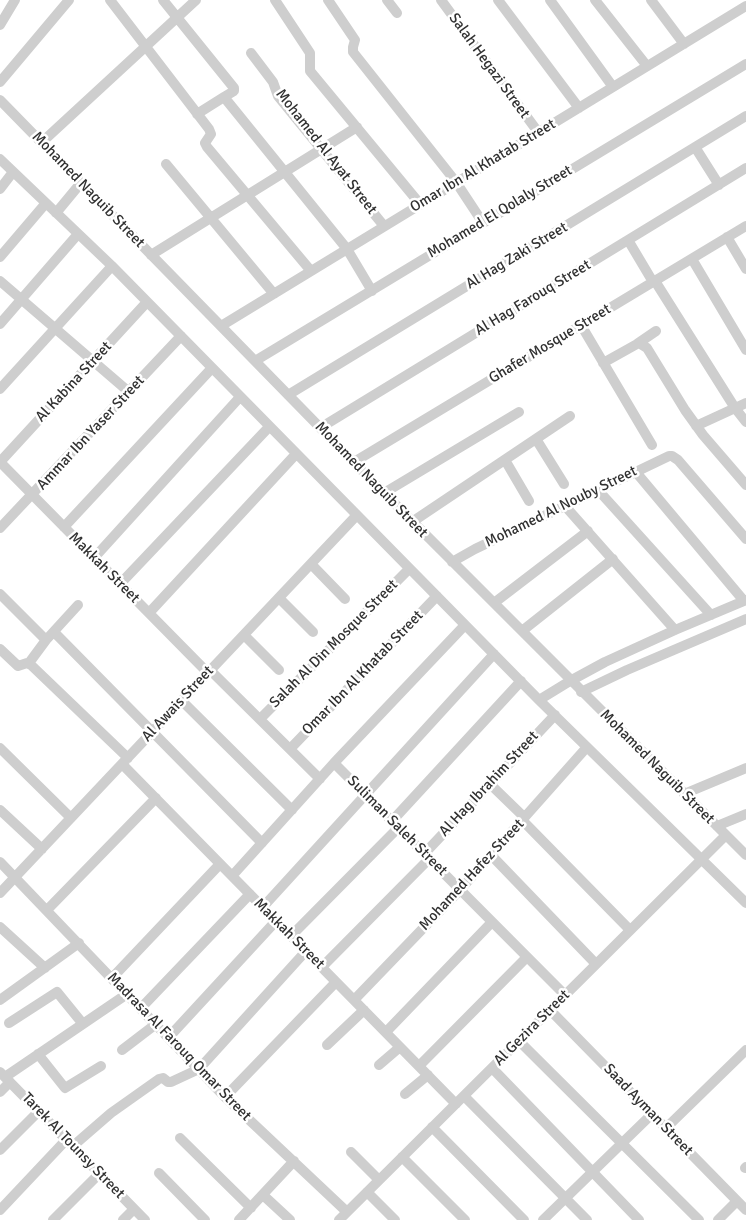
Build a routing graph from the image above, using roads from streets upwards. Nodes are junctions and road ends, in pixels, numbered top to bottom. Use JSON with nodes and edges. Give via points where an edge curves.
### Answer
{"nodes":[{"id":1,"x":15,"y":0,"type":"edge"},
{"id":2,"x":69,"y":0,"type":"edge"},
{"id":3,"x":110,"y":0,"type":"edge"},
{"id":4,"x":163,"y":0,"type":"edge"},
{"id":5,"x":196,"y":0,"type":"edge"},
{"id":6,"x":275,"y":0,"type":"edge"},
{"id":7,"x":328,"y":0,"type":"edge"},
{"id":8,"x":387,"y":0,"type":"edge"},
{"id":9,"x":441,"y":0,"type":"edge"},
{"id":10,"x":498,"y":0,"type":"edge"},
{"id":11,"x":550,"y":0,"type":"edge"},
{"id":12,"x":595,"y":0,"type":"edge"},
{"id":13,"x":650,"y":0,"type":"edge"},
{"id":14,"x":746,"y":6,"type":"edge"},
{"id":15,"x":397,"y":13,"type":"dead end"},
{"id":16,"x":177,"y":18,"type":"junction"},
{"id":17,"x":0,"y":25,"type":"edge"},
{"id":18,"x":684,"y":44,"type":"junction"},
{"id":19,"x":145,"y":47,"type":"junction"},
{"id":20,"x":251,"y":53,"type":"dead end"},
{"id":21,"x":746,"y":64,"type":"edge"},
{"id":22,"x":647,"y":66,"type":"junction"},
{"id":23,"x":0,"y":82,"type":"edge"},
{"id":24,"x":613,"y":87,"type":"junction"},
{"id":25,"x":224,"y":97,"type":"junction"},
{"id":26,"x":0,"y":100,"type":"edge"},
{"id":27,"x":579,"y":108,"type":"junction"},
{"id":28,"x":198,"y":114,"type":"junction"},
{"id":29,"x":746,"y":116,"type":"edge"},
{"id":30,"x":357,"y":127,"type":"junction"},
{"id":31,"x":538,"y":132,"type":"junction"},
{"id":32,"x":41,"y":142,"type":"junction"},
{"id":33,"x":695,"y":147,"type":"junction"},
{"id":34,"x":322,"y":149,"type":"junction"},
{"id":35,"x":0,"y":159,"type":"edge"},
{"id":36,"x":166,"y":164,"type":"dead end"},
{"id":37,"x":746,"y":168,"type":"edge"},
{"id":38,"x":13,"y":172,"type":"junction"},
{"id":39,"x":285,"y":172,"type":"junction"},
{"id":40,"x":456,"y":182,"type":"junction"},
{"id":41,"x":80,"y":184,"type":"junction"},
{"id":42,"x":719,"y":185,"type":"junction"},
{"id":43,"x":0,"y":188,"type":"edge"},
{"id":44,"x":247,"y":195,"type":"junction"},
{"id":45,"x":46,"y":203,"type":"junction"},
{"id":46,"x":420,"y":204,"type":"junction"},
{"id":47,"x":56,"y":213,"type":"junction"},
{"id":48,"x":211,"y":218,"type":"junction"},
{"id":49,"x":483,"y":223,"type":"junction"},
{"id":50,"x":384,"y":226,"type":"junction"},
{"id":51,"x":746,"y":226,"type":"edge"},
{"id":52,"x":78,"y":234,"type":"junction"},
{"id":53,"x":727,"y":237,"type":"junction"},
{"id":54,"x":628,"y":240,"type":"junction"},
{"id":55,"x":347,"y":249,"type":"junction"},
{"id":56,"x":151,"y":255,"type":"junction"},
{"id":57,"x":0,"y":257,"type":"edge"},
{"id":58,"x":692,"y":259,"type":"junction"},
{"id":59,"x":112,"y":266,"type":"junction"},
{"id":60,"x":746,"y":269,"type":"edge"},
{"id":61,"x":311,"y":271,"type":"junction"},
{"id":62,"x":0,"y":281,"type":"edge"},
{"id":63,"x":654,"y":281,"type":"junction"},
{"id":64,"x":372,"y":290,"type":"junction"},
{"id":65,"x":274,"y":294,"type":"junction"},
{"id":66,"x":22,"y":299,"type":"junction"},
{"id":67,"x":147,"y":302,"type":"junction"},
{"id":68,"x":0,"y":324,"type":"edge"},
{"id":69,"x":581,"y":325,"type":"junction"},
{"id":70,"x":221,"y":326,"type":"junction"},
{"id":71,"x":56,"y":328,"type":"junction"},
{"id":72,"x":656,"y":331,"type":"dead end"},
{"id":73,"x":181,"y":336,"type":"junction"},
{"id":74,"x":639,"y":343,"type":"junction"},
{"id":75,"x":746,"y":350,"type":"edge"},
{"id":76,"x":94,"y":360,"type":"junction"},
{"id":77,"x":255,"y":361,"type":"junction"},
{"id":78,"x":603,"y":363,"type":"junction"},
{"id":79,"x":212,"y":368,"type":"junction"},
{"id":80,"x":0,"y":389,"type":"edge"},
{"id":81,"x":129,"y":392,"type":"junction"},
{"id":82,"x":288,"y":395,"type":"junction"},
{"id":83,"x":240,"y":396,"type":"junction"},
{"id":84,"x":746,"y":403,"type":"edge"},
{"id":85,"x":734,"y":408,"type":"junction"},
{"id":86,"x":519,"y":412,"type":"dead end"},
{"id":87,"x":570,"y":416,"type":"dead end"},
{"id":88,"x":746,"y":422,"type":"edge"},
{"id":89,"x":696,"y":426,"type":"junction"},
{"id":90,"x":269,"y":427,"type":"junction"},
{"id":91,"x":320,"y":428,"type":"junction"},
{"id":92,"x":536,"y":439,"type":"junction"},
{"id":93,"x":652,"y":445,"type":"dead end"},
{"id":94,"x":296,"y":454,"type":"junction"},
{"id":95,"x":504,"y":460,"type":"junction"},
{"id":96,"x":0,"y":462,"type":"edge"},
{"id":97,"x":354,"y":462,"type":"junction"},
{"id":98,"x":635,"y":471,"type":"junction"},
{"id":99,"x":564,"y":484,"type":"dead end"},
{"id":100,"x":746,"y":485,"type":"edge"},
{"id":101,"x":598,"y":490,"type":"junction"},
{"id":102,"x":384,"y":493,"type":"junction"},
{"id":103,"x":32,"y":495,"type":"junction"},
{"id":104,"x":529,"y":501,"type":"dead end"},
{"id":105,"x":565,"y":506,"type":"junction"},
{"id":106,"x":356,"y":516,"type":"junction"},
{"id":107,"x":412,"y":522,"type":"junction"},
{"id":108,"x":64,"y":527,"type":"junction"},
{"id":109,"x":0,"y":528,"type":"edge"},
{"id":110,"x":588,"y":531,"type":"junction"},
{"id":111,"x":746,"y":540,"type":"edge"},
{"id":112,"x":94,"y":558,"type":"junction"},
{"id":113,"x":613,"y":559,"type":"junction"},
{"id":114,"x":452,"y":562,"type":"junction"},
{"id":115,"x":311,"y":564,"type":"junction"},
{"id":116,"x":409,"y":569,"type":"junction"},
{"id":117,"x":120,"y":584,"type":"junction"},
{"id":118,"x":0,"y":594,"type":"edge"},
{"id":119,"x":437,"y":596,"type":"junction"},
{"id":120,"x":279,"y":598,"type":"junction"},
{"id":121,"x":345,"y":599,"type":"dead end"},
{"id":122,"x":745,"y":600,"type":"edge"},
{"id":123,"x":494,"y":603,"type":"junction"},
{"id":124,"x":78,"y":605,"type":"dead end"},
{"id":125,"x":149,"y":613,"type":"junction"},
{"id":126,"x":710,"y":615,"type":"junction"},
{"id":127,"x":746,"y":619,"type":"edge"},
{"id":128,"x":465,"y":625,"type":"junction"},
{"id":129,"x":675,"y":630,"type":"junction"},
{"id":130,"x":522,"y":631,"type":"junction"},
{"id":131,"x":313,"y":632,"type":"dead end"},
{"id":132,"x":244,"y":635,"type":"junction"},
{"id":133,"x":50,"y":636,"type":"junction"},
{"id":134,"x":0,"y":649,"type":"edge"},
{"id":135,"x":494,"y":654,"type":"junction"},
{"id":136,"x":29,"y":663,"type":"junction"},
{"id":137,"x":279,"y":670,"type":"dead end"},
{"id":138,"x":209,"y":672,"type":"junction"},
{"id":139,"x":521,"y":681,"type":"junction"},
{"id":140,"x":570,"y":681,"type":"junction"},
{"id":141,"x":581,"y":692,"type":"junction"},
{"id":142,"x":539,"y":700,"type":"junction"},
{"id":143,"x":182,"y":701,"type":"junction"},
{"id":144,"x":555,"y":715,"type":"junction"},
{"id":145,"x":260,"y":720,"type":"junction"},
{"id":146,"x":153,"y":732,"type":"junction"},
{"id":147,"x":587,"y":747,"type":"junction"},
{"id":148,"x":0,"y":748,"type":"edge"},
{"id":149,"x":290,"y":749,"type":"junction"},
{"id":150,"x":125,"y":761,"type":"junction"},
{"id":151,"x":334,"y":763,"type":"junction"},
{"id":152,"x":746,"y":768,"type":"edge"},
{"id":153,"x":320,"y":779,"type":"junction"},
{"id":154,"x":490,"y":784,"type":"junction"},
{"id":155,"x":365,"y":794,"type":"junction"},
{"id":156,"x":684,"y":794,"type":"junction"},
{"id":157,"x":156,"y":798,"type":"junction"},
{"id":158,"x":0,"y":810,"type":"edge"},
{"id":159,"x":292,"y":810,"type":"junction"},
{"id":160,"x":746,"y":814,"type":"edge"},
{"id":161,"x":71,"y":818,"type":"junction"},
{"id":162,"x":523,"y":819,"type":"junction"},
{"id":163,"x":395,"y":824,"type":"junction"},
{"id":164,"x":717,"y":826,"type":"junction"},
{"id":165,"x":726,"y":835,"type":"junction"},
{"id":166,"x":262,"y":843,"type":"junction"},
{"id":167,"x":42,"y":849,"type":"junction"},
{"id":168,"x":491,"y":855,"type":"junction"},
{"id":169,"x":746,"y":855,"type":"edge"},
{"id":170,"x":427,"y":856,"type":"junction"},
{"id":171,"x":701,"y":859,"type":"junction"},
{"id":172,"x":0,"y":862,"type":"edge"},
{"id":173,"x":220,"y":864,"type":"junction"},
{"id":174,"x":232,"y":876,"type":"junction"},
{"id":175,"x":16,"y":877,"type":"junction"},
{"id":176,"x":460,"y":890,"type":"junction"},
{"id":177,"x":0,"y":893,"type":"edge"},
{"id":178,"x":250,"y":894,"type":"junction"},
{"id":179,"x":746,"y":903,"type":"edge"},
{"id":180,"x":263,"y":907,"type":"junction"},
{"id":181,"x":48,"y":910,"type":"junction"},
{"id":182,"x":276,"y":921,"type":"junction"},
{"id":183,"x":492,"y":922,"type":"junction"},
{"id":184,"x":0,"y":927,"type":"edge"},
{"id":185,"x":630,"y":930,"type":"junction"},
{"id":186,"x":291,"y":936,"type":"junction"},
{"id":187,"x":79,"y":943,"type":"junction"},
{"id":188,"x":306,"y":951,"type":"junction"},
{"id":189,"x":527,"y":957,"type":"junction"},
{"id":190,"x":596,"y":964,"type":"junction"},
{"id":191,"x":45,"y":968,"type":"junction"},
{"id":192,"x":322,"y":968,"type":"junction"},
{"id":193,"x":112,"y":978,"type":"junction"},
{"id":194,"x":336,"y":982,"type":"junction"},
{"id":195,"x":127,"y":994,"type":"junction"},
{"id":196,"x":565,"y":995,"type":"junction"},
{"id":197,"x":2,"y":996,"type":"edge"},
{"id":198,"x":354,"y":1000,"type":"junction"},
{"id":199,"x":141,"y":1008,"type":"junction"},
{"id":200,"x":364,"y":1010,"type":"junction"},
{"id":201,"x":550,"y":1010,"type":"junction"},
{"id":202,"x":9,"y":1023,"type":"dead end"},
{"id":203,"x":83,"y":1024,"type":"junction"},
{"id":204,"x":156,"y":1024,"type":"junction"},
{"id":205,"x":386,"y":1032,"type":"junction"},
{"id":206,"x":169,"y":1037,"type":"junction"},
{"id":207,"x":519,"y":1040,"type":"junction"},
{"id":208,"x":327,"y":1045,"type":"dead end"},
{"id":209,"x":400,"y":1047,"type":"junction"},
{"id":210,"x":122,"y":1050,"type":"dead end"},
{"id":211,"x":746,"y":1050,"type":"edge"},
{"id":212,"x":38,"y":1054,"type":"junction"},
{"id":213,"x":379,"y":1065,"type":"dead end"},
{"id":214,"x":101,"y":1066,"type":"dead end"},
{"id":215,"x":419,"y":1066,"type":"junction"},
{"id":216,"x":492,"y":1068,"type":"junction"},
{"id":217,"x":199,"y":1069,"type":"junction"},
{"id":218,"x":428,"y":1075,"type":"junction"},
{"id":219,"x":5,"y":1077,"type":"edge"},
{"id":220,"x":0,"y":1092,"type":"edge"},
{"id":221,"x":405,"y":1094,"type":"dead end"},
{"id":222,"x":464,"y":1096,"type":"junction"},
{"id":223,"x":225,"y":1097,"type":"junction"},
{"id":224,"x":456,"y":1104,"type":"junction"},
{"id":225,"x":39,"y":1111,"type":"junction"},
{"id":226,"x":652,"y":1114,"type":"junction"},
{"id":227,"x":432,"y":1127,"type":"junction"},
{"id":228,"x":666,"y":1128,"type":"junction"},
{"id":229,"x":180,"y":1138,"type":"dead end"},
{"id":230,"x":70,"y":1142,"type":"junction"},
{"id":231,"x":622,"y":1143,"type":"junction"},
{"id":232,"x":0,"y":1150,"type":"edge"},
{"id":233,"x":351,"y":1152,"type":"dead end"},
{"id":234,"x":402,"y":1157,"type":"junction"},
{"id":235,"x":294,"y":1162,"type":"junction"},
{"id":236,"x":592,"y":1172,"type":"junction"},
{"id":237,"x":159,"y":1173,"type":"dead end"},
{"id":238,"x":99,"y":1174,"type":"junction"},
{"id":239,"x":379,"y":1180,"type":"junction"},
{"id":240,"x":367,"y":1192,"type":"junction"},
{"id":241,"x":263,"y":1195,"type":"junction"},
{"id":242,"x":566,"y":1198,"type":"junction"},
{"id":243,"x":737,"y":1201,"type":"junction"},
{"id":244,"x":251,"y":1208,"type":"junction"},
{"id":245,"x":134,"y":1209,"type":"junction"},
{"id":246,"x":0,"y":1210,"type":"edge"},
{"id":247,"x":746,"y":1210,"type":"edge"},
{"id":248,"x":347,"y":1212,"type":"junction"},
{"id":249,"x":53,"y":1220,"type":"edge"},
{"id":250,"x":123,"y":1220,"type":"edge"},
{"id":251,"x":145,"y":1220,"type":"edge"},
{"id":252,"x":205,"y":1220,"type":"edge"},
{"id":253,"x":239,"y":1220,"type":"edge"},
{"id":254,"x":290,"y":1220,"type":"edge"},
{"id":255,"x":339,"y":1220,"type":"edge"},
{"id":256,"x":395,"y":1220,"type":"edge"},
{"id":257,"x":466,"y":1220,"type":"edge"},
{"id":258,"x":524,"y":1220,"type":"edge"},
{"id":259,"x":543,"y":1220,"type":"edge"},
{"id":260,"x":587,"y":1220,"type":"edge"},
{"id":261,"x":639,"y":1220,"type":"edge"},
{"id":262,"x":699,"y":1220,"type":"edge"},
{"id":263,"x":718,"y":1220,"type":"edge"}],
"edges":[{"from":1,"to":17,"type":"street"},
{"from":2,"to":23,"type":"street"},
{"from":3,"to":19,"type":"street"},
{"from":4,"to":16,"type":"street"},
{"from":5,"to":16,"type":"street"},
{"from":6,"to":30,"type":"street","via":[[310,53],[310,71]]},
{"from":7,"to":40,"type":"street","via":[[356,40],[353,52]]},
{"from":8,"to":15,"type":"street"},
{"from":9,"to":31,"type":"street","name":"Salah Hegazi Street"},
{"from":10,"to":27,"type":"street"},
{"from":11,"to":24,"type":"street"},
{"from":12,"to":22,"type":"street"},
{"from":13,"to":18,"type":"street"},
{"from":14,"to":18,"type":"street","name":"Omar Ibn Al Khatab Street"},
{"from":16,"to":19,"type":"street"},
{"from":16,"to":25,"type":"street","via":[[234,88]]},
{"from":18,"to":22,"type":"street","name":"Omar Ibn Al Khatab Street"},
{"from":19,"to":28,"type":"street"},
{"from":19,"to":32,"type":"street"},
{"from":20,"to":34,"type":"street","name":"Mohamed Al Ayat Street","via":[[273,82],[278,96]]},
{"from":21,"to":49,"type":"street","name":"Mohamed El Qolaly Street"},
{"from":22,"to":24,"type":"street","name":"Omar Ibn Al Khatab Street"},
{"from":24,"to":27,"type":"street","name":"Omar Ibn Al Khatab Street"},
{"from":25,"to":28,"type":"street"},
{"from":25,"to":39,"type":"street"},
{"from":26,"to":32,"type":"street","name":"Mohamed Naguib Street"},
{"from":27,"to":31,"type":"street","name":"Omar Ibn Al Khatab Street"},
{"from":28,"to":44,"type":"street","via":[[211,133],[206,146]]},
{"from":29,"to":33,"type":"street","name":"Al Hag Zaki Street"},
{"from":30,"to":34,"type":"street"},
{"from":30,"to":46,"type":"street"},
{"from":31,"to":40,"type":"street","name":"Omar Ibn Al Khatab Street"},
{"from":32,"to":41,"type":"street","name":"Mohamed Naguib Street"},
{"from":33,"to":42,"type":"street"},
{"from":33,"to":82,"type":"street","name":"Al Hag Zaki Street"},
{"from":34,"to":39,"type":"street"},
{"from":34,"to":50,"type":"street","name":"Mohamed Al Ayat Street"},
{"from":35,"to":38,"type":"street"},
{"from":36,"to":48,"type":"street"},
{"from":37,"to":42,"type":"street","name":"Al Hag Farouq Street"},
{"from":38,"to":43,"type":"street"},
{"from":38,"to":45,"type":"street"},
{"from":39,"to":44,"type":"street"},
{"from":39,"to":55,"type":"street"},
{"from":40,"to":46,"type":"street","name":"Omar Ibn Al Khatab Street"},
{"from":40,"to":49,"type":"street"},
{"from":41,"to":47,"type":"street"},
{"from":41,"to":56,"type":"street","name":"Mohamed Naguib Street"},
{"from":42,"to":54,"type":"street","name":"Al Hag Farouq Street"},
{"from":44,"to":48,"type":"street"},
{"from":44,"to":61,"type":"street"},
{"from":45,"to":47,"type":"street"},
{"from":45,"to":57,"type":"street"},
{"from":46,"to":50,"type":"street","name":"Omar Ibn Al Khatab Street"},
{"from":47,"to":52,"type":"street"},
{"from":48,"to":56,"type":"street"},
{"from":48,"to":65,"type":"street"},
{"from":49,"to":64,"type":"street","name":"Mohamed El Qolaly Street"},
{"from":50,"to":55,"type":"street","name":"Omar Ibn Al Khatab Street"},
{"from":51,"to":53,"type":"street","name":"Ghafer Mosque Street"},
{"from":52,"to":59,"type":"street"},
{"from":52,"to":66,"type":"street"},
{"from":53,"to":58,"type":"street","name":"Ghafer Mosque Street"},
{"from":53,"to":60,"type":"street"},
{"from":54,"to":63,"type":"street"},
{"from":54,"to":91,"type":"street","name":"Al Hag Farouq Street"},
{"from":55,"to":61,"type":"street","name":"Omar Ibn Al Khatab Street"},
{"from":55,"to":64,"type":"street"},
{"from":56,"to":70,"type":"street","name":"Mohamed Naguib Street"},
{"from":58,"to":63,"type":"street","name":"Ghafer Mosque Street"},
{"from":58,"to":75,"type":"street"},
{"from":59,"to":67,"type":"street"},
{"from":59,"to":71,"type":"street"},
{"from":61,"to":65,"type":"street","name":"Omar Ibn Al Khatab Street"},
{"from":62,"to":66,"type":"street"},
{"from":63,"to":69,"type":"street","name":"Ghafer Mosque Street"},
{"from":63,"to":85,"type":"street"},
{"from":64,"to":77,"type":"street","name":"Mohamed El Qolaly Street"},
{"from":65,"to":70,"type":"street","name":"Omar Ibn Al Khatab Street"},
{"from":66,"to":68,"type":"street"},
{"from":66,"to":71,"type":"street"},
{"from":67,"to":73,"type":"street"},
{"from":67,"to":76,"type":"street","name":"Al Kabina Street"},
{"from":69,"to":78,"type":"street"},
{"from":69,"to":97,"type":"street","name":"Ghafer Mosque Street"},
{"from":70,"to":77,"type":"street","name":"Mohamed Naguib Street"},
{"from":71,"to":76,"type":"street"},
{"from":71,"to":80,"type":"street"},
{"from":72,"to":74,"type":"street"},
{"from":73,"to":79,"type":"street"},
{"from":73,"to":81,"type":"street","name":"Ammar Ibn Yaser Street"},
{"from":74,"to":78,"type":"street"},
{"from":74,"to":89,"type":"street","via":[[647,348]]},
{"from":76,"to":81,"type":"street"},
{"from":76,"to":96,"type":"street","name":"Al Kabina Street"},
{"from":77,"to":82,"type":"street","name":"Mohamed Naguib Street"},
{"from":78,"to":93,"type":"street"},
{"from":79,"to":83,"type":"street"},
{"from":79,"to":108,"type":"street"},
{"from":81,"to":103,"type":"street","name":"Ammar Ibn Yaser Street"},
{"from":82,"to":91,"type":"street","name":"Mohamed Naguib Street"},
{"from":83,"to":90,"type":"street"},
{"from":83,"to":112,"type":"street"},
{"from":84,"to":85,"type":"street"},
{"from":85,"to":88,"type":"street"},
{"from":85,"to":89,"type":"street"},
{"from":86,"to":102,"type":"street"},
{"from":87,"to":92,"type":"street"},
{"from":89,"to":100,"type":"street"},
{"from":90,"to":94,"type":"street"},
{"from":90,"to":117,"type":"street"},
{"from":91,"to":97,"type":"street","name":"Mohamed Naguib Street"},
{"from":92,"to":95,"type":"street"},
{"from":92,"to":99,"type":"street"},
{"from":94,"to":106,"type":"street"},
{"from":94,"to":125,"type":"street"},
{"from":95,"to":104,"type":"street"},
{"from":95,"to":107,"type":"street"},
{"from":96,"to":103,"type":"street","name":"Makkah Street"},
{"from":97,"to":102,"type":"street","name":"Mohamed Naguib Street"},
{"from":98,"to":101,"type":"street","name":"Mohamed Al Nouby Street"},
{"from":98,"to":111,"type":"street","name":"Mohamed Al Nouby Street","via":[[672,456]]},
{"from":98,"to":122,"type":"street"},
{"from":101,"to":105,"type":"street","name":"Mohamed Al Nouby Street"},
{"from":101,"to":126,"type":"street"},
{"from":102,"to":107,"type":"street","name":"Mohamed Naguib Street"},
{"from":103,"to":108,"type":"street","name":"Makkah Street"},
{"from":103,"to":109,"type":"street","name":"Ammar Ibn Yaser Street"},
{"from":105,"to":110,"type":"street"},
{"from":105,"to":114,"type":"street","name":"Mohamed Al Nouby Street"},
{"from":106,"to":115,"type":"street","name":"Al Awais Street"},
{"from":106,"to":116,"type":"street"},
{"from":107,"to":114,"type":"street","name":"Mohamed Naguib Street"},
{"from":108,"to":112,"type":"street","name":"Makkah Street"},
{"from":110,"to":113,"type":"street"},
{"from":110,"to":123,"type":"street"},
{"from":112,"to":117,"type":"street","name":"Makkah Street"},
{"from":113,"to":129,"type":"street"},
{"from":113,"to":130,"type":"street"},
{"from":114,"to":123,"type":"street","name":"Mohamed Naguib Street"},
{"from":115,"to":120,"type":"street","name":"Al Awais Street"},
{"from":115,"to":121,"type":"street"},
{"from":116,"to":119,"type":"street"},
{"from":116,"to":145,"type":"street","name":"Salah Al Din Mosque Street"},
{"from":117,"to":125,"type":"street","name":"Makkah Street"},
{"from":118,"to":133,"type":"street"},
{"from":119,"to":128,"type":"street"},
{"from":119,"to":149,"type":"street","name":"Omar Ibn Al Khatab Street"},
{"from":120,"to":131,"type":"street"},
{"from":120,"to":132,"type":"street","name":"Al Awais Street"},
{"from":122,"to":126,"type":"street"},
{"from":123,"to":130,"type":"street","name":"Mohamed Naguib Street"},
{"from":124,"to":133,"type":"street"},
{"from":125,"to":138,"type":"street","name":"Makkah Street"},
{"from":126,"to":129,"type":"street"},
{"from":127,"to":141,"type":"street"},
{"from":128,"to":135,"type":"street"},
{"from":128,"to":151,"type":"street"},
{"from":129,"to":140,"type":"street"},
{"from":130,"to":140,"type":"street","name":"Mohamed Naguib Street"},
{"from":132,"to":137,"type":"street"},
{"from":132,"to":138,"type":"street","name":"Al Awais Street"},
{"from":133,"to":136,"type":"street"},
{"from":133,"to":146,"type":"street"},
{"from":134,"to":136,"type":"street","via":[[18,666]]},
{"from":135,"to":139,"type":"street"},
{"from":135,"to":155,"type":"street"},
{"from":136,"to":150,"type":"street","name":"Makkah Street"},
{"from":138,"to":143,"type":"street","name":"Al Awais Street"},
{"from":138,"to":145,"type":"street","name":"Makkah Street"},
{"from":139,"to":142,"type":"street"},
{"from":139,"to":163,"type":"street"},
{"from":140,"to":141,"type":"street","name":"Mohamed Naguib Street"},
{"from":140,"to":142,"type":"street"},
{"from":141,"to":156,"type":"street","name":"Mohamed Naguib Street"},
{"from":142,"to":144,"type":"street"},
{"from":143,"to":146,"type":"street","name":"Al Awais Street"},
{"from":143,"to":159,"type":"street"},
{"from":144,"to":147,"type":"street"},
{"from":144,"to":154,"type":"street","name":"Al Hag Ibrahim Street"},
{"from":145,"to":149,"type":"street","name":"Makkah Street"},
{"from":146,"to":150,"type":"street","name":"Al Awais Street"},
{"from":146,"to":166,"type":"street"},
{"from":147,"to":162,"type":"street","name":"Mohamed Hafez Street"},
{"from":147,"to":171,"type":"street"},
{"from":148,"to":161,"type":"street"},
{"from":149,"to":153,"type":"street","name":"Makkah Street"},
{"from":150,"to":157,"type":"street","name":"Makkah Street"},
{"from":150,"to":161,"type":"street","name":"Al Awais Street"},
{"from":151,"to":153,"type":"street"},
{"from":151,"to":155,"type":"street","name":"Suliman Saleh Street"},
{"from":152,"to":156,"type":"street"},
{"from":153,"to":159,"type":"street"},
{"from":154,"to":162,"type":"street"},
{"from":154,"to":170,"type":"street","name":"Al Hag Ibrahim Street"},
{"from":155,"to":163,"type":"street","name":"Suliman Saleh Street"},
{"from":155,"to":180,"type":"street"},
{"from":156,"to":164,"type":"street","name":"Mohamed Naguib Street"},
{"from":157,"to":173,"type":"street","name":"Makkah Street"},
{"from":157,"to":181,"type":"street"},
{"from":158,"to":167,"type":"street"},
{"from":159,"to":166,"type":"street"},
{"from":160,"to":164,"type":"street"},
{"from":161,"to":167,"type":"street","name":"Al Awais Street"},
{"from":162,"to":168,"type":"street","name":"Mohamed Hafez Street"},
{"from":162,"to":185,"type":"street"},
{"from":163,"to":170,"type":"street","name":"Suliman Saleh Street"},
{"from":163,"to":186,"type":"street"},
{"from":164,"to":165,"type":"street","name":"Mohamed Naguib Street"},
{"from":165,"to":169,"type":"street","name":"Mohamed Naguib Street"},
{"from":165,"to":171,"type":"street","name":"Al Gezira Street"},
{"from":166,"to":174,"type":"street"},
{"from":167,"to":175,"type":"street","name":"Al Awais Street"},
{"from":168,"to":176,"type":"street","name":"Mohamed Hafez Street"},
{"from":168,"to":190,"type":"street"},
{"from":170,"to":176,"type":"street","name":"Suliman Saleh Street"},
{"from":170,"to":192,"type":"street","name":"Al Hag Ibrahim Street"},
{"from":171,"to":179,"type":"street"},
{"from":171,"to":185,"type":"street","name":"Al Gezira Street"},
{"from":172,"to":175,"type":"street","name":"Madrasa Al Farouq Omar Street"},
{"from":173,"to":174,"type":"street","name":"Makkah Street"},
{"from":173,"to":193,"type":"street"},
{"from":174,"to":178,"type":"street","name":"Makkah Street"},
{"from":175,"to":177,"type":"street","name":"Al Awais Street"},
{"from":175,"to":181,"type":"street","name":"Madrasa Al Farouq Omar Street"},
{"from":176,"to":183,"type":"street","name":"Suliman Saleh Street"},
{"from":176,"to":198,"type":"street","name":"Mohamed Hafez Street"},
{"from":178,"to":180,"type":"street","name":"Makkah Street"},
{"from":178,"to":199,"type":"street"},
{"from":180,"to":182,"type":"street","name":"Makkah Street"},
{"from":181,"to":187,"type":"street","name":"Madrasa Al Farouq Omar Street"},
{"from":182,"to":186,"type":"street","name":"Makkah Street"},
{"from":182,"to":206,"type":"street"},
{"from":183,"to":189,"type":"street","name":"Suliman Saleh Street"},
{"from":183,"to":205,"type":"street"},
{"from":184,"to":191,"type":"street"},
{"from":185,"to":190,"type":"street","name":"Al Gezira Street"},
{"from":186,"to":188,"type":"street","name":"Makkah Street"},
{"from":187,"to":191,"type":"street"},
{"from":187,"to":193,"type":"street","name":"Madrasa Al Farouq Omar Street"},
{"from":188,"to":192,"type":"street","name":"Makkah Street"},
{"from":188,"to":217,"type":"street"},
{"from":189,"to":196,"type":"street","name":"Suliman Saleh Street"},
{"from":189,"to":215,"type":"street"},
{"from":190,"to":196,"type":"street","name":"Al Gezira Street"},
{"from":191,"to":197,"type":"street"},
{"from":192,"to":194,"type":"street","name":"Makkah Street"},
{"from":193,"to":195,"type":"street","name":"Madrasa Al Farouq Omar Street"},
{"from":194,"to":198,"type":"street","name":"Makkah Street"},
{"from":194,"to":223,"type":"street"},
{"from":195,"to":199,"type":"street","name":"Madrasa Al Farouq Omar Street"},
{"from":195,"to":203,"type":"street"},
{"from":196,"to":201,"type":"street","name":"Al Gezira Street"},
{"from":198,"to":200,"type":"street","name":"Makkah Street"},
{"from":199,"to":204,"type":"street","name":"Madrasa Al Farouq Omar Street"},
{"from":200,"to":205,"type":"street","name":"Makkah Street"},
{"from":200,"to":208,"type":"street"},
{"from":201,"to":207,"type":"street","name":"Al Gezira Street"},
{"from":201,"to":226,"type":"street","name":"Saad Ayman Street"},
{"from":202,"to":203,"type":"street","via":[[58,992]]},
{"from":203,"to":212,"type":"street"},
{"from":204,"to":206,"type":"street","name":"Madrasa Al Farouq Omar Street"},
{"from":204,"to":210,"type":"street"},
{"from":205,"to":209,"type":"street","name":"Makkah Street"},
{"from":206,"to":217,"type":"street","name":"Madrasa Al Farouq Omar Street"},
{"from":207,"to":216,"type":"street","name":"Al Gezira Street"},
{"from":207,"to":231,"type":"street"},
{"from":209,"to":213,"type":"street"},
{"from":209,"to":215,"type":"street","name":"Makkah Street"},
{"from":211,"to":228,"type":"street"},
{"from":212,"to":214,"type":"street","via":[[65,1088]]},
{"from":212,"to":219,"type":"street"},
{"from":215,"to":218,"type":"street","name":"Makkah Street"},
{"from":216,"to":222,"type":"street","name":"Al Gezira Street"},
{"from":216,"to":236,"type":"street"},
{"from":217,"to":223,"type":"street","name":"Madrasa Al Farouq Omar Street"},
{"from":217,"to":230,"type":"street","via":[[171,1082],[159,1079]]},
{"from":218,"to":221,"type":"street"},
{"from":218,"to":224,"type":"street","name":"Makkah Street"},
{"from":219,"to":220,"type":"street"},
{"from":219,"to":225,"type":"street","name":"Tarek Al Tounsy Street"},
{"from":222,"to":224,"type":"street","name":"Al Gezira Street"},
{"from":222,"to":242,"type":"street"},
{"from":223,"to":235,"type":"street","name":"Madrasa Al Farouq Omar Street"},
{"from":224,"to":227,"type":"street","name":"Al Gezira Street"},
{"from":225,"to":230,"type":"street","name":"Tarek Al Tounsy Street"},
{"from":225,"to":232,"type":"street"},
{"from":226,"to":228,"type":"street","name":"Saad Ayman Street"},
{"from":226,"to":231,"type":"street"},
{"from":227,"to":234,"type":"street","name":"Al Gezira Street"},
{"from":227,"to":258,"type":"street"},
{"from":228,"to":243,"type":"street","name":"Saad Ayman Street"},
{"from":229,"to":244,"type":"street"},
{"from":230,"to":238,"type":"street","name":"Tarek Al Tounsy Street"},
{"from":230,"to":246,"type":"street"},
{"from":231,"to":236,"type":"street"},
{"from":231,"to":262,"type":"street"},
{"from":233,"to":239,"type":"street"},
{"from":234,"to":239,"type":"street","name":"Al Gezira Street"},
{"from":234,"to":257,"type":"street"},
{"from":235,"to":241,"type":"street"},
{"from":235,"to":248,"type":"street","name":"Madrasa Al Farouq Omar Street"},
{"from":236,"to":242,"type":"street"},
{"from":236,"to":261,"type":"street"},
{"from":237,"to":252,"type":"street"},
{"from":238,"to":245,"type":"street","name":"Tarek Al Tounsy Street"},
{"from":238,"to":249,"type":"street"},
{"from":239,"to":240,"type":"street","name":"Al Gezira Street"},
{"from":240,"to":248,"type":"street","name":"Al Gezira Street"},
{"from":240,"to":256,"type":"street"},
{"from":241,"to":244,"type":"street"},
{"from":241,"to":254,"type":"street"},
{"from":242,"to":259,"type":"street"},
{"from":242,"to":260,"type":"street"},
{"from":243,"to":247,"type":"street","name":"Saad Ayman Street"},
{"from":243,"to":263,"type":"street"},
{"from":244,"to":253,"type":"street"},
{"from":245,"to":250,"type":"street"},
{"from":245,"to":251,"type":"street","name":"Tarek Al Tounsy Street"},
{"from":248,"to":255,"type":"street","name":"Al Gezira Street"}]}
